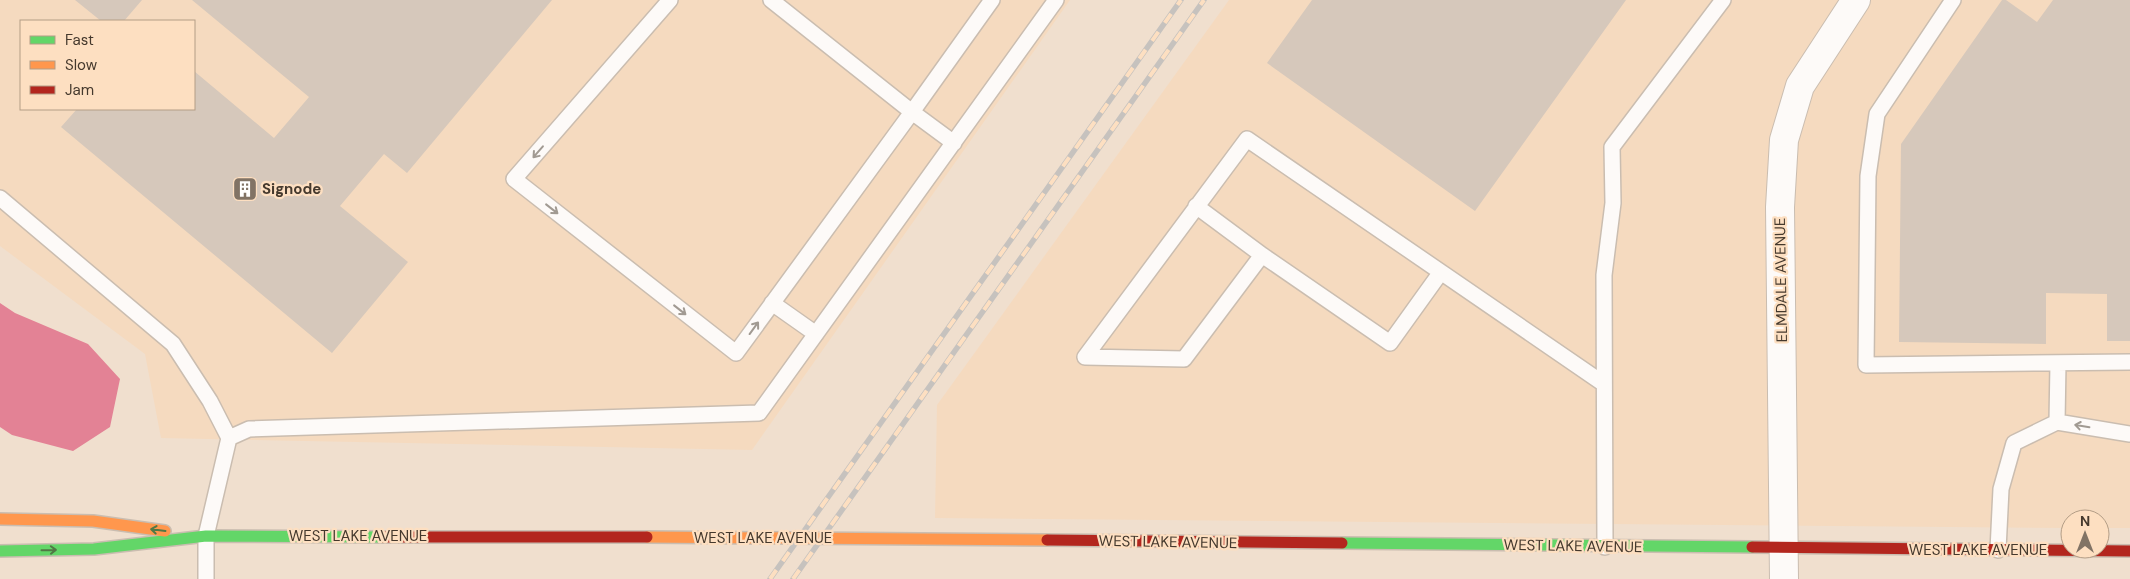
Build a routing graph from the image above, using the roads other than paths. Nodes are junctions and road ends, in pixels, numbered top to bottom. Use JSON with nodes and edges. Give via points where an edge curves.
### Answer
{"nodes":[{"id":1,"x":670,"y":0,"type":"edge"},
{"id":2,"x":771,"y":0,"type":"edge"},
{"id":3,"x":992,"y":0,"type":"edge"},
{"id":4,"x":1056,"y":0,"type":"edge"},
{"id":5,"x":1723,"y":0,"type":"edge"},
{"id":6,"x":1856,"y":0,"type":"edge"},
{"id":7,"x":1954,"y":0,"type":"edge"},
{"id":8,"x":912,"y":112,"type":"junction"},
{"id":9,"x":954,"y":143,"type":"junction"},
{"id":10,"x":0,"y":198,"type":"edge"},
{"id":11,"x":1196,"y":206,"type":"junction"},
{"id":12,"x":1262,"y":255,"type":"junction"},
{"id":13,"x":1441,"y":272,"type":"junction"},
{"id":14,"x":772,"y":303,"type":"junction"},
{"id":15,"x":816,"y":334,"type":"junction"},
{"id":16,"x":2130,"y":362,"type":"edge"},
{"id":17,"x":2058,"y":363,"type":"junction"},
{"id":18,"x":1604,"y":384,"type":"junction"},
{"id":19,"x":2057,"y":422,"type":"junction"},
{"id":20,"x":2130,"y":434,"type":"edge"},
{"id":21,"x":229,"y":438,"type":"junction"},
{"id":22,"x":0,"y":519,"type":"edge"},
{"id":23,"x":206,"y":536,"type":"junction"},
{"id":24,"x":1605,"y":547,"type":"junction"},
{"id":25,"x":1785,"y":548,"type":"junction"},
{"id":26,"x":1998,"y":550,"type":"junction"},
{"id":27,"x":0,"y":551,"type":"edge"},
{"id":28,"x":2130,"y":551,"type":"edge"},
{"id":29,"x":206,"y":579,"type":"edge"},
{"id":30,"x":1784,"y":579,"type":"edge"}],
"edges":[{"from":1,"to":14,"type":"lane","one_way":true,"via":[[514,179],[736,354]]},
{"from":2,"to":8,"type":"lane"},
{"from":3,"to":8,"type":"lane"},
{"from":4,"to":9,"type":"lane"},
{"from":5,"to":18,"type":"lane","via":[[1612,147],[1614,203],[1604,275]]},
{"from":6,"to":25,"type":"street","name":"ELMDALE AVENUE","via":[[1800,86],[1784,140],[1780,207]]},
{"from":7,"to":17,"type":"lane","via":[[1877,114],[1868,176],[1866,365]]},
{"from":8,"to":9,"type":"lane"},
{"from":8,"to":14,"type":"lane"},
{"from":9,"to":15,"type":"lane"},
{"from":10,"to":21,"type":"lane","via":[[173,344],[210,401]]},
{"from":11,"to":12,"type":"lane"},
{"from":11,"to":12,"type":"lane","via":[[1085,357],[1184,359]]},
{"from":11,"to":13,"type":"lane","via":[[1247,139]]},
{"from":12,"to":13,"type":"lane","via":[[1390,343]]},
{"from":13,"to":18,"type":"lane"},
{"from":14,"to":15,"type":"lane"},
{"from":15,"to":21,"type":"lane","via":[[759,413],[249,429]]},
{"from":16,"to":17,"type":"lane"},
{"from":17,"to":19,"type":"lane"},
{"from":18,"to":24,"type":"lane"},
{"from":20,"to":19,"type":"lane","one_way":true},
{"from":19,"to":26,"type":"lane","via":[[2014,443],[2001,489]]},
{"from":21,"to":23,"type":"lane"},
{"from":23,"to":22,"type":"street","name":"WEST LAKE AVENUE","one_way":true,"via":[[93,521]]},
{"from":23,"to":24,"type":"street","name":"WEST LAKE AVENUE","via":[[822,538]]},
{"from":27,"to":23,"type":"street","name":"WEST LAKE AVENUE","one_way":true,"via":[[94,549]]},
{"from":23,"to":29,"type":"lane"},
{"from":24,"to":25,"type":"street","name":"WEST LAKE AVENUE"},
{"from":25,"to":26,"type":"street","name":"WEST LAKE AVENUE"},
{"from":25,"to":30,"type":"street","name":"ELMDALE AVENUE"},
{"from":26,"to":28,"type":"street","name":"WEST LAKE AVENUE"}]}
